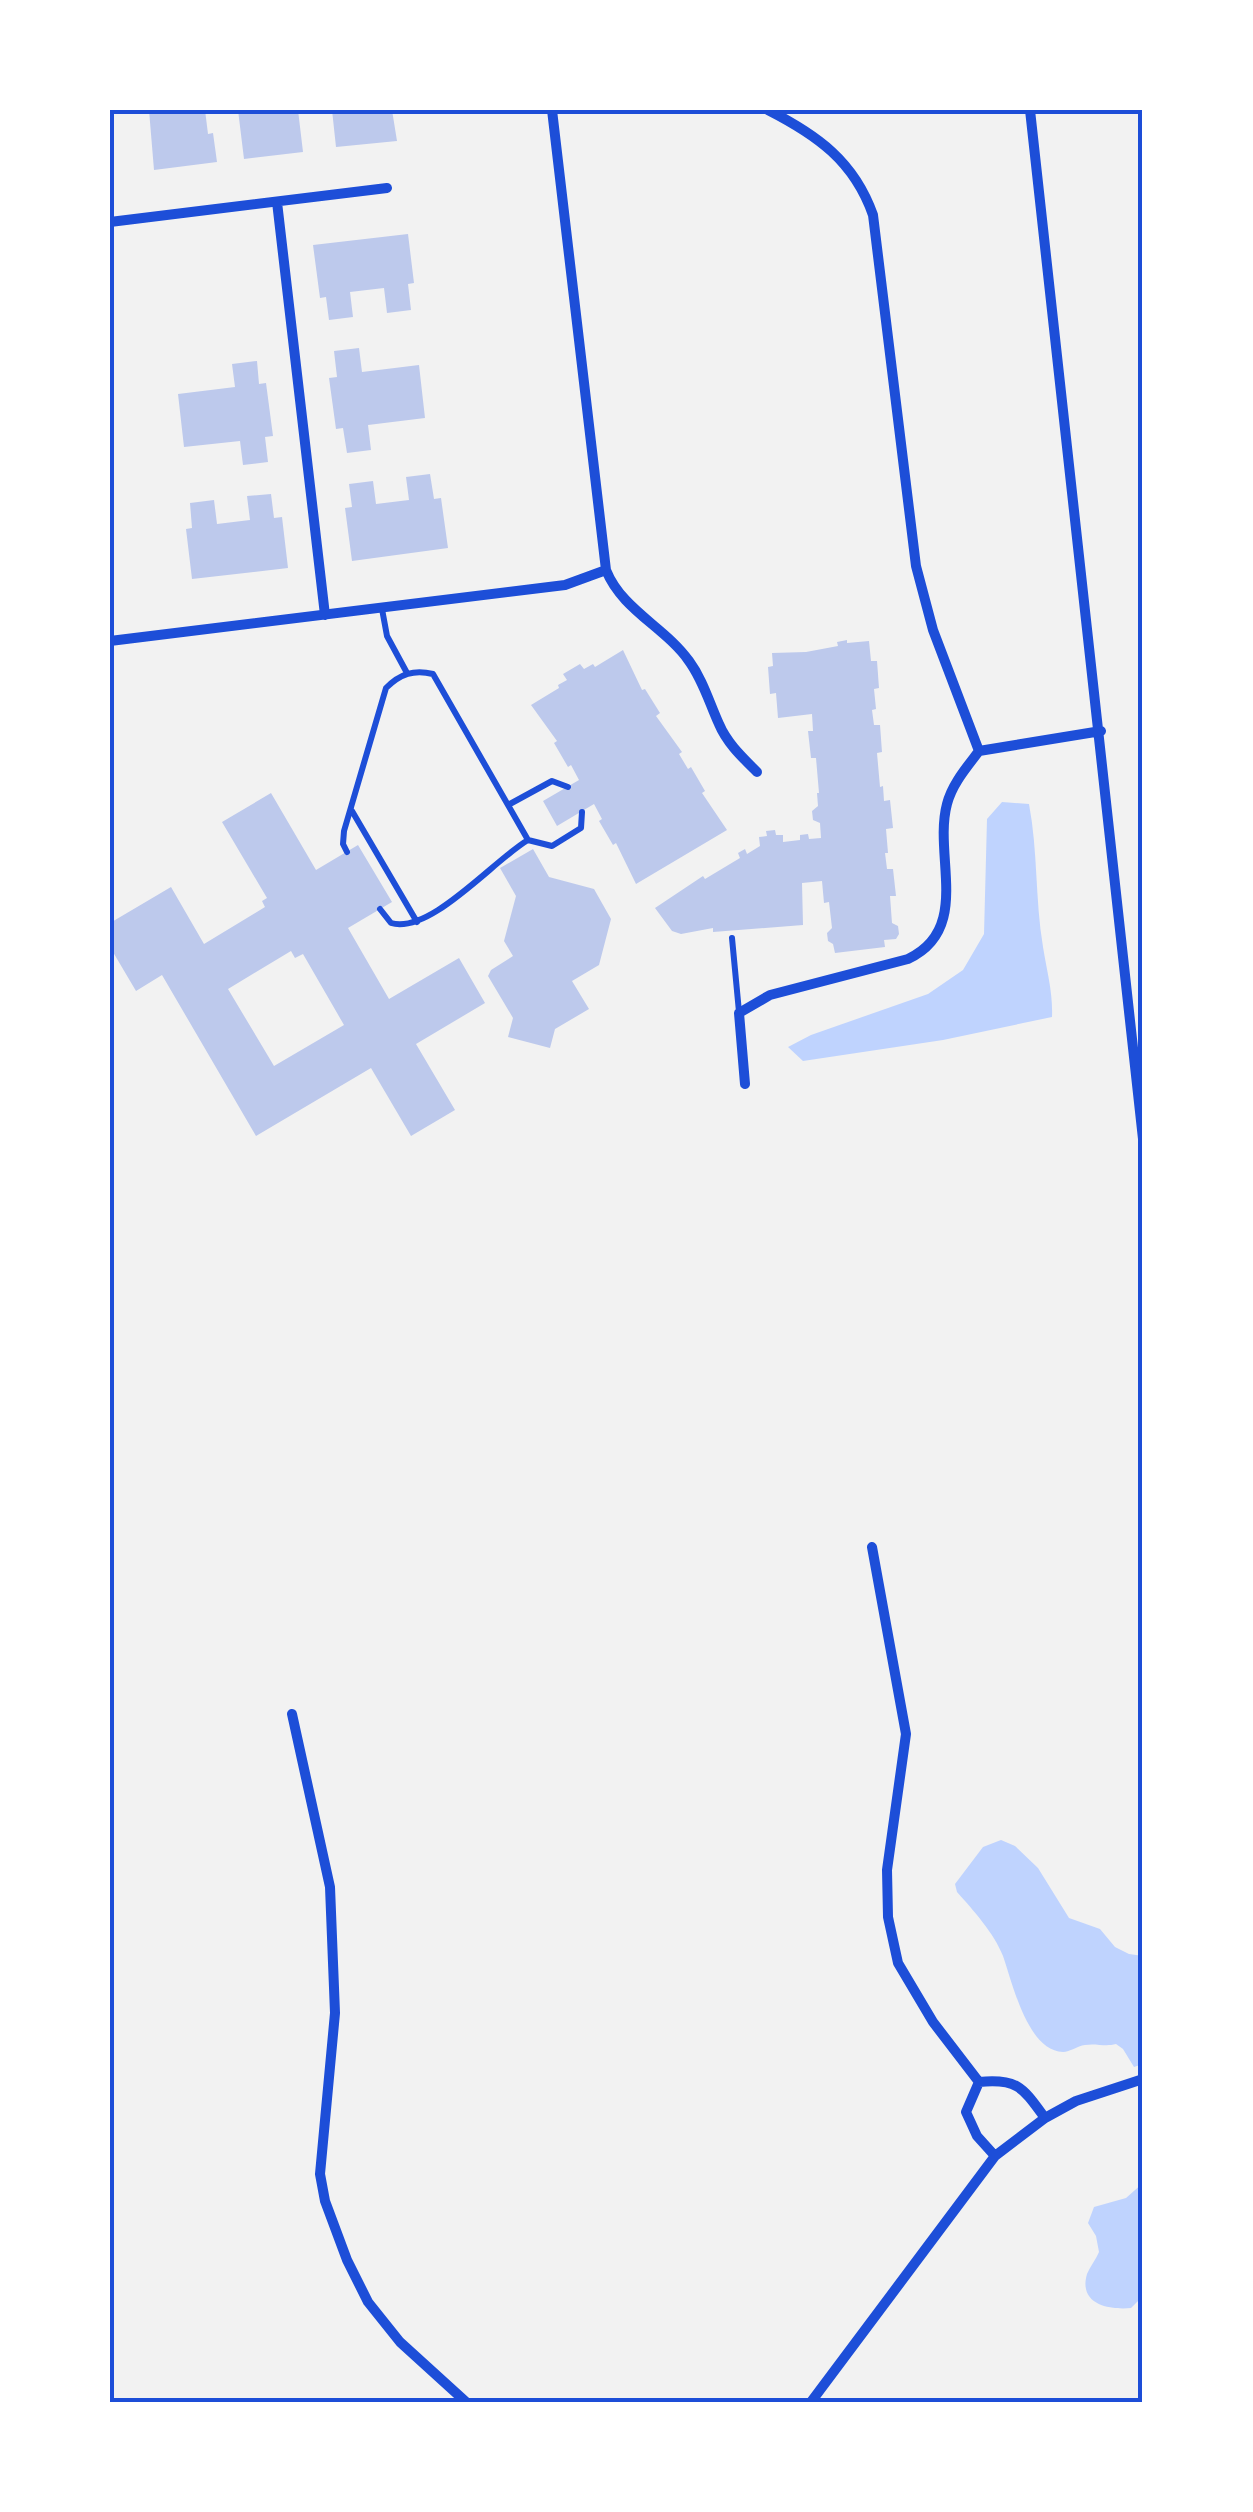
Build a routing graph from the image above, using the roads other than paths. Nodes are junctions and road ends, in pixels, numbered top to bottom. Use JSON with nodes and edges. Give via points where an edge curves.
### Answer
{"nodes":[{"id":1,"x":552,"y":110,"type":"edge"},
{"id":2,"x":768,"y":110,"type":"edge"},
{"id":3,"x":1030,"y":110,"type":"edge"},
{"id":4,"x":387,"y":188,"type":"dead end"},
{"id":5,"x":277,"y":202,"type":"junction"},
{"id":6,"x":110,"y":222,"type":"edge"},
{"id":7,"x":606,"y":570,"type":"junction"},
{"id":8,"x":382,"y":607,"type":"junction"},
{"id":9,"x":326,"y":615,"type":"junction"},
{"id":10,"x":110,"y":641,"type":"edge"},
{"id":11,"x":407,"y":673,"type":"junction"},
{"id":12,"x":1101,"y":731,"type":"junction"},
{"id":13,"x":979,"y":751,"type":"junction"},
{"id":14,"x":757,"y":772,"type":"dead end"},
{"id":15,"x":568,"y":786,"type":"dead end"},
{"id":16,"x":508,"y":805,"type":"junction"},
{"id":17,"x":350,"y":809,"type":"junction"},
{"id":18,"x":582,"y":812,"type":"dead end"},
{"id":19,"x":528,"y":840,"type":"junction"},
{"id":20,"x":346,"y":852,"type":"dead end"},
{"id":21,"x":380,"y":909,"type":"dead end"},
{"id":22,"x":417,"y":922,"type":"junction"},
{"id":23,"x":732,"y":938,"type":"dead end"},
{"id":24,"x":739,"y":1013,"type":"junction"},
{"id":25,"x":745,"y":1084,"type":"dead end"},
{"id":26,"x":1143,"y":1140,"type":"edge"},
{"id":27,"x":872,"y":1547,"type":"dead end"},
{"id":28,"x":292,"y":1714,"type":"dead end"},
{"id":29,"x":1143,"y":2079,"type":"edge"},
{"id":30,"x":979,"y":2082,"type":"junction"},
{"id":31,"x":1045,"y":2118,"type":"junction"},
{"id":32,"x":996,"y":2156,"type":"junction"},
{"id":33,"x":466,"y":2402,"type":"edge"},
{"id":34,"x":812,"y":2402,"type":"edge"}],
"edges":[{"from":1,"to":7,"type":"street"},
{"from":2,"to":13,"type":"street","via":[[840,157],[873,215],[916,566]]},
{"from":3,"to":12,"type":"street"},
{"from":4,"to":5,"type":"street"},
{"from":5,"to":6,"type":"street"},
{"from":5,"to":9,"type":"street"},
{"from":7,"to":8,"type":"street","via":[[565,585]]},
{"from":7,"to":14,"type":"street","via":[[620,594],[690,662],[721,728]]},
{"from":8,"to":9,"type":"street"},
{"from":8,"to":11,"type":"lane","via":[[387,636]]},
{"from":9,"to":10,"type":"street"},
{"from":11,"to":16,"type":"lane","via":[[433,674]]},
{"from":11,"to":17,"type":"lane","via":[[384,692]]},
{"from":12,"to":13,"type":"street"},
{"from":12,"to":26,"type":"street"},
{"from":13,"to":24,"type":"street","via":[[947,804],[946,909],[932,941],[908,958],[770,995]]},
{"from":15,"to":16,"type":"lane","via":[[552,781]]},
{"from":16,"to":19,"type":"lane"},
{"from":17,"to":20,"type":"lane"},
{"from":17,"to":22,"type":"lane"},
{"from":18,"to":19,"type":"lane","via":[[581,828],[552,846]]},
{"from":19,"to":22,"type":"lane"},
{"from":21,"to":22,"type":"lane","via":[[398,926]]},
{"from":23,"to":24,"type":"lane"},
{"from":24,"to":25,"type":"street"},
{"from":27,"to":30,"type":"street","via":[[906,1734],[887,1870],[888,1917],[898,1964]]},
{"from":28,"to":33,"type":"street","via":[[330,1887],[335,2014],[320,2174],[325,2201],[368,2302],[400,2342]]},
{"from":29,"to":31,"type":"street"},
{"from":30,"to":31,"type":"street","via":[[1004,2079],[1023,2088]]},
{"from":30,"to":32,"type":"street","via":[[966,2112]]},
{"from":31,"to":32,"type":"street"},
{"from":32,"to":34,"type":"street"}]}
